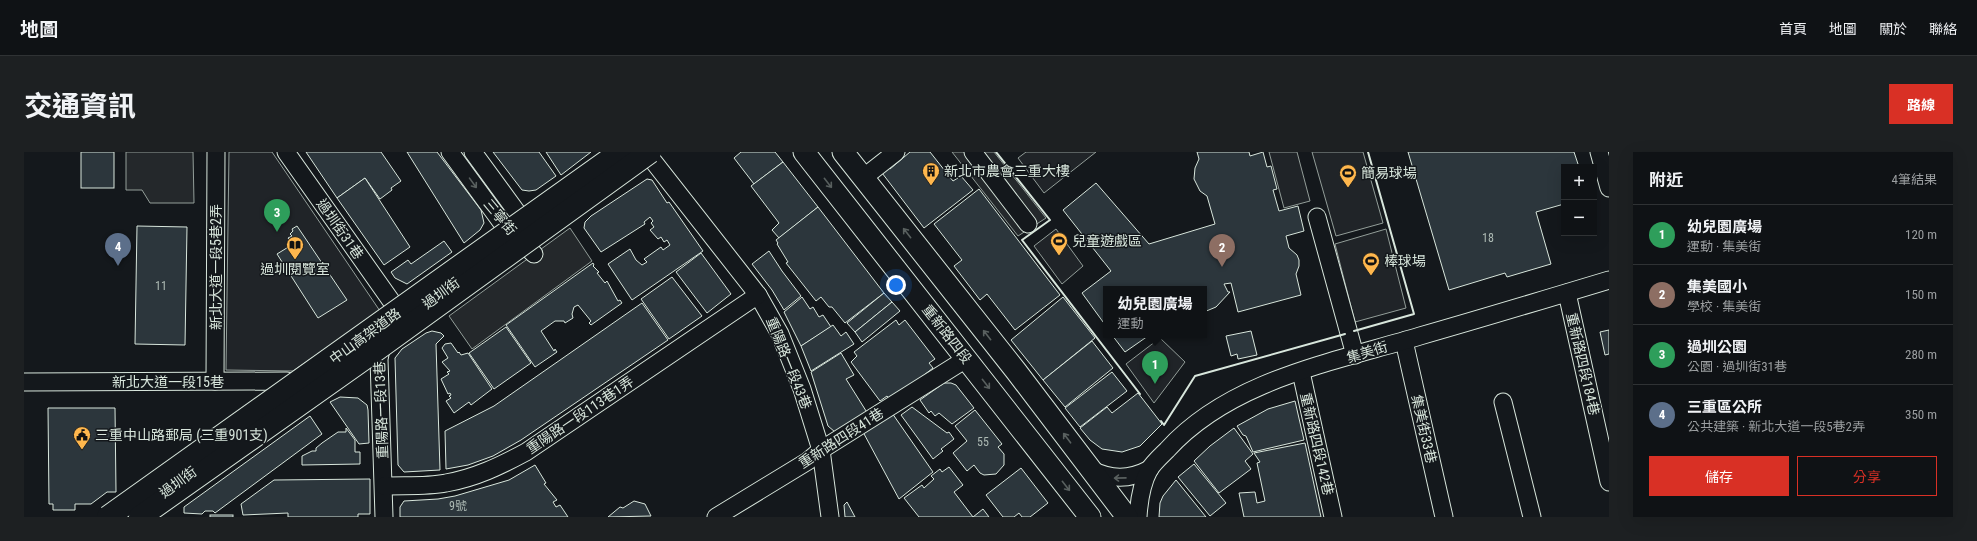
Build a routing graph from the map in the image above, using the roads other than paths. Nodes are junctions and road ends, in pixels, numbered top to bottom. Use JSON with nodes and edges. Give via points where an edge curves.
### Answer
{"nodes":[{"id":1,"x":216,"y":152,"type":"edge"},
{"id":2,"x":286,"y":152,"type":"edge"},
{"id":3,"x":450,"y":152,"type":"edge"},
{"id":4,"x":473,"y":152,"type":"edge"},
{"id":5,"x":620,"y":152,"type":"edge"},
{"id":6,"x":636,"y":152,"type":"edge"},
{"id":7,"x":646,"y":152,"type":"edge"},
{"id":8,"x":650,"y":152,"type":"edge"},
{"id":9,"x":804,"y":152,"type":"edge"},
{"id":10,"x":843,"y":152,"type":"edge"},
{"id":11,"x":896,"y":152,"type":"edge"},
{"id":12,"x":973,"y":152,"type":"edge"},
{"id":13,"x":1599,"y":152,"type":"edge"},
{"id":14,"x":863,"y":178,"type":"junction"},
{"id":15,"x":1609,"y":188,"type":"edge"},
{"id":16,"x":1317,"y":217,"type":"dead end"},
{"id":17,"x":1028,"y":224,"type":"dead end"},
{"id":18,"x":518,"y":239,"type":"junction"},
{"id":19,"x":534,"y":254,"type":"dead end"},
{"id":20,"x":1609,"y":280,"type":"edge"},
{"id":21,"x":1567,"y":292,"type":"junction"},
{"id":22,"x":758,"y":294,"type":"junction"},
{"id":23,"x":394,"y":305,"type":"joint"},
{"id":24,"x":384,"y":334,"type":"junction"},
{"id":25,"x":1404,"y":341,"type":"junction"},
{"id":26,"x":1356,"y":356,"type":"junction"},
{"id":27,"x":351,"y":358,"type":"junction"},
{"id":28,"x":379,"y":359,"type":"junction"},
{"id":29,"x":966,"y":359,"type":"junction"},
{"id":30,"x":1301,"y":372,"type":"junction"},
{"id":31,"x":24,"y":382,"type":"edge"},
{"id":32,"x":215,"y":382,"type":"junction"},
{"id":33,"x":312,"y":386,"type":"junction"},
{"id":34,"x":1503,"y":402,"type":"dead end"},
{"id":35,"x":821,"y":450,"type":"junction"},
{"id":36,"x":1090,"y":469,"type":"junction"},
{"id":37,"x":1150,"y":469,"type":"junction"},
{"id":38,"x":1609,"y":482,"type":"edge"},
{"id":39,"x":384,"y":486,"type":"junction"},
{"id":40,"x":108,"y":517,"type":"edge"},
{"id":41,"x":128,"y":517,"type":"edge"},
{"id":42,"x":140,"y":517,"type":"edge"},
{"id":43,"x":384,"y":517,"type":"edge"},
{"id":44,"x":716,"y":517,"type":"edge"},
{"id":45,"x":830,"y":517,"type":"edge"},
{"id":46,"x":1090,"y":517,"type":"edge"},
{"id":47,"x":1127,"y":517,"type":"edge"},
{"id":48,"x":1138,"y":517,"type":"edge"},
{"id":49,"x":1333,"y":517,"type":"edge"},
{"id":50,"x":1444,"y":517,"type":"edge"},
{"id":51,"x":1532,"y":517,"type":"edge"}],
"edges":[{"from":1,"to":32,"type":"street","name":"新北大道一段5巷2弄"},
{"from":2,"to":23,"type":"street","name":"過圳街31巷"},
{"from":3,"to":18,"type":"street","name":"三寧街","one_way":true,"via":[[504,226]]},
{"from":4,"to":18,"type":"street","name":"三寧街","via":[[519,214]]},
{"from":5,"to":40,"type":"highway","name":"中山高架道路","bridge":true},
{"from":6,"to":18,"type":"main road","name":"過圳街"},
{"from":7,"to":22,"type":"street","name":"重陽路一段43巷"},
{"from":8,"to":42,"type":"highway","name":"中山高架道路","bridge":true},
{"from":9,"to":29,"type":"main road","name":"重新路四段","one_way":true},
{"from":10,"to":14,"type":"main road"},
{"from":11,"to":14,"type":"street"},
{"from":12,"to":17,"type":"street"},
{"from":13,"to":15,"type":"street"},
{"from":36,"to":14,"type":"main road","one_way":true},
{"from":16,"to":26,"type":"street"},
{"from":18,"to":19,"type":"street"},
{"from":18,"to":24,"type":"main road","name":"過圳街"},
{"from":20,"to":21,"type":"street","name":"集美街"},
{"from":21,"to":25,"type":"street","name":"集美街"},
{"from":21,"to":38,"type":"street","name":"重新路四段184巷"},
{"from":22,"to":35,"type":"street","name":"重陽路一段43巷","via":[[780,334],[802,389]]},
{"from":22,"to":39,"type":"street","name":"重陽路一段113巷1弄","via":[[526,452],[507,462],[471,477],[444,483]]},
{"from":23,"to":24,"type":"street","name":"重陽路一段13巷"},
{"from":24,"to":27,"type":"main road","name":"過圳街"},
{"from":24,"to":28,"type":"street","name":"重陽路一段13巷"},
{"from":25,"to":26,"type":"street","name":"集美街"},
{"from":25,"to":50,"type":"street","name":"集美街33巷"},
{"from":26,"to":30,"type":"street","name":"集美街"},
{"from":27,"to":28,"type":"main road","via":[[364,352],[373,352]]},
{"from":27,"to":33,"type":"main road","name":"過圳街"},
{"from":28,"to":39,"type":"street","name":"重陽路一段13巷"},
{"from":29,"to":35,"type":"street","name":"重新路四段41巷"},
{"from":29,"to":46,"type":"main road","name":"重新路四段","one_way":true},
{"from":30,"to":37,"type":"street","name":"集美街","via":[[1248,391],[1226,403],[1175,441]]},
{"from":30,"to":49,"type":"street","name":"重新路四段142巷"},
{"from":31,"to":32,"type":"street","name":"新北大道一段15巷"},
{"from":32,"to":33,"type":"street","name":"新北大道一段15巷","via":[[287,381]]},
{"from":33,"to":41,"type":"main road","name":"過圳街"},
{"from":34,"to":51,"type":"street"},
{"from":35,"to":44,"type":"street","name":"重新路四段41巷","via":[[808,461]]},
{"from":35,"to":45,"type":"street","name":"重陽路一段43巷"},
{"from":37,"to":36,"type":"street","name":"集美街","one_way":true,"via":[[1120,478],[1109,477]]},
{"from":36,"to":47,"type":"main road"},
{"from":37,"to":48,"type":"street","name":"集美街","via":[[1143,484]]},
{"from":39,"to":43,"type":"street","name":"重陽路一段13巷"}]}
